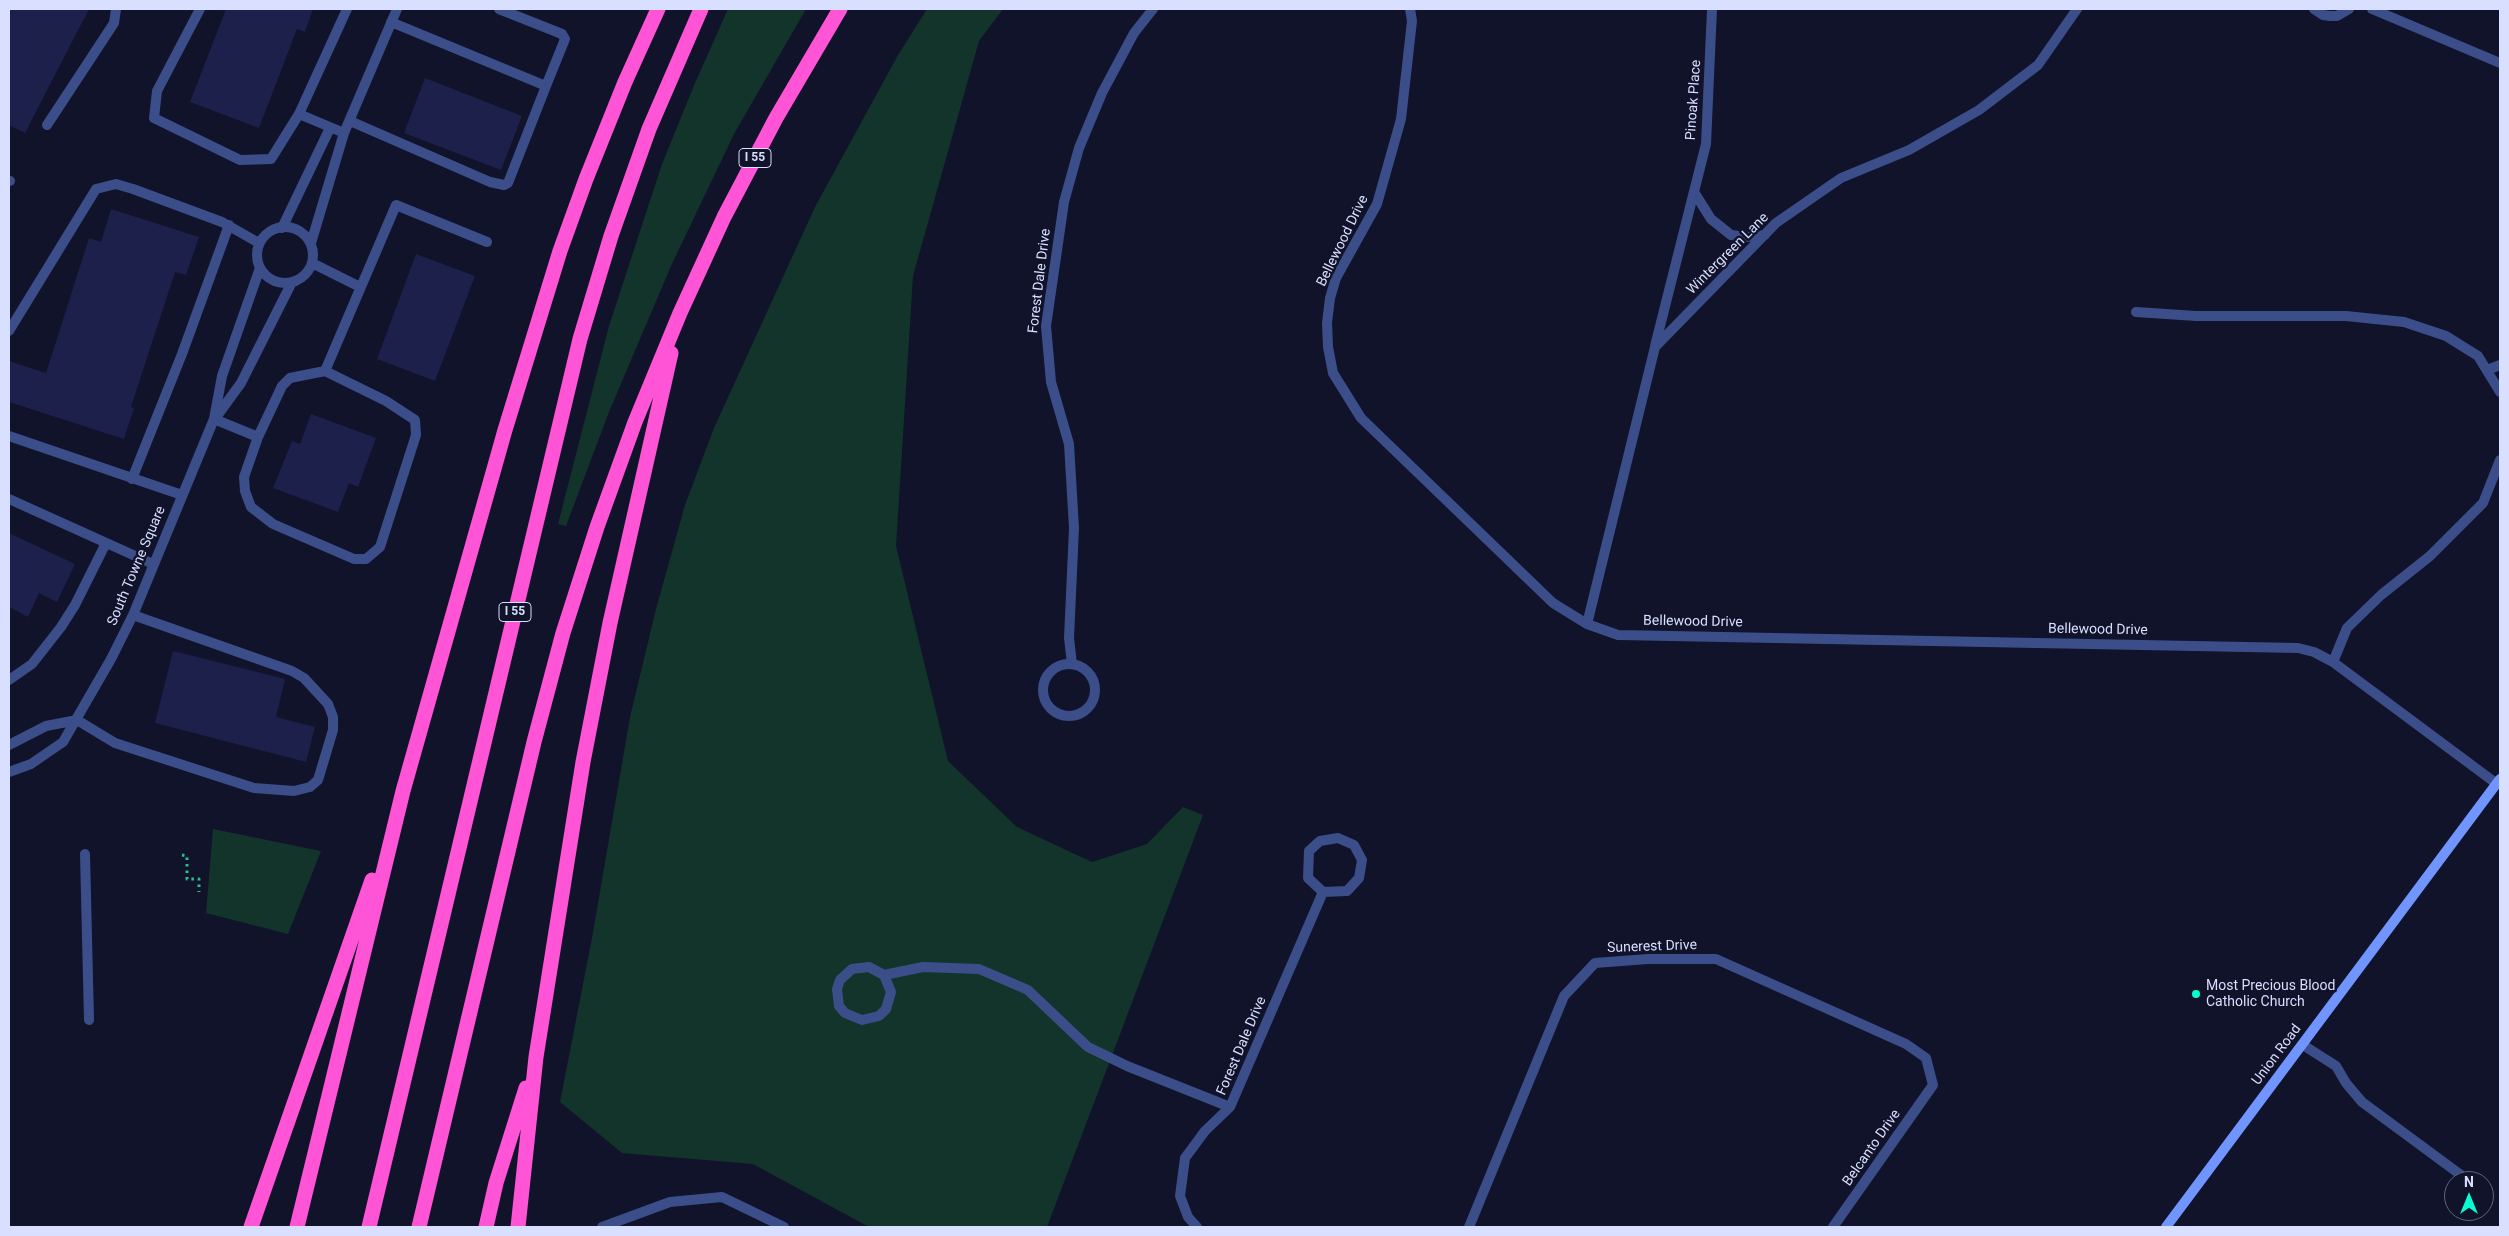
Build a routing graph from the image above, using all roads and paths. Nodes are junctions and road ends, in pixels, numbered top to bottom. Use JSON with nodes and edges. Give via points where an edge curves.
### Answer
{"nodes":[{"id":1,"x":116,"y":9,"type":"edge"},
{"id":2,"x":200,"y":9,"type":"edge"},
{"id":3,"x":347,"y":9,"type":"edge"},
{"id":4,"x":397,"y":9,"type":"edge"},
{"id":5,"x":499,"y":9,"type":"edge"},
{"id":6,"x":658,"y":9,"type":"edge"},
{"id":7,"x":701,"y":9,"type":"edge"},
{"id":8,"x":840,"y":9,"type":"edge"},
{"id":9,"x":1153,"y":9,"type":"edge"},
{"id":10,"x":1410,"y":9,"type":"edge"},
{"id":11,"x":1712,"y":9,"type":"edge"},
{"id":12,"x":2077,"y":9,"type":"edge"},
{"id":13,"x":2314,"y":9,"type":"edge"},
{"id":14,"x":2348,"y":9,"type":"edge"},
{"id":15,"x":2372,"y":9,"type":"edge"},
{"id":16,"x":391,"y":22,"type":"junction"},
{"id":17,"x":2500,"y":63,"type":"edge"},
{"id":18,"x":546,"y":86,"type":"junction"},
{"id":19,"x":299,"y":114,"type":"junction"},
{"id":20,"x":350,"y":121,"type":"junction"},
{"id":21,"x":47,"y":125,"type":"dead end"},
{"id":22,"x":330,"y":128,"type":"junction"},
{"id":23,"x":344,"y":133,"type":"junction"},
{"id":24,"x":1694,"y":192,"type":"junction"},
{"id":25,"x":229,"y":226,"type":"junction"},
{"id":26,"x":282,"y":228,"type":"junction"},
{"id":27,"x":1765,"y":234,"type":"junction"},
{"id":28,"x":487,"y":242,"type":"dead end"},
{"id":29,"x":259,"y":243,"type":"junction"},
{"id":30,"x":311,"y":243,"type":"junction"},
{"id":31,"x":312,"y":263,"type":"junction"},
{"id":32,"x":260,"y":268,"type":"junction"},
{"id":33,"x":292,"y":282,"type":"junction"},
{"id":34,"x":360,"y":287,"type":"junction"},
{"id":35,"x":680,"y":312,"type":"junction"},
{"id":36,"x":2136,"y":312,"type":"dead end"},
{"id":37,"x":9,"y":331,"type":"edge"},
{"id":38,"x":1655,"y":347,"type":"junction"},
{"id":39,"x":2500,"y":365,"type":"edge"},
{"id":40,"x":2487,"y":370,"type":"junction"},
{"id":41,"x":325,"y":371,"type":"junction"},
{"id":42,"x":2500,"y":392,"type":"edge"},
{"id":43,"x":214,"y":419,"type":"junction"},
{"id":44,"x":9,"y":436,"type":"edge"},
{"id":45,"x":258,"y":437,"type":"junction"},
{"id":46,"x":2500,"y":460,"type":"edge"},
{"id":47,"x":132,"y":479,"type":"junction"},
{"id":48,"x":182,"y":495,"type":"junction"},
{"id":49,"x":9,"y":499,"type":"edge"},
{"id":50,"x":106,"y":542,"type":"junction"},
{"id":51,"x":153,"y":564,"type":"junction"},
{"id":52,"x":133,"y":615,"type":"junction"},
{"id":53,"x":1587,"y":624,"type":"junction"},
{"id":54,"x":2333,"y":662,"type":"junction"},
{"id":55,"x":1072,"y":664,"type":"junction"},
{"id":56,"x":9,"y":680,"type":"edge"},
{"id":57,"x":77,"y":720,"type":"junction"},
{"id":58,"x":9,"y":745,"type":"edge"},
{"id":59,"x":9,"y":772,"type":"edge"},
{"id":60,"x":2498,"y":782,"type":"edge"},
{"id":61,"x":403,"y":791,"type":"junction"},
{"id":62,"x":85,"y":854,"type":"dead end"},
{"id":63,"x":182,"y":855,"type":"dead end"},
{"id":64,"x":199,"y":892,"type":"dead end"},
{"id":65,"x":1323,"y":892,"type":"junction"},
{"id":66,"x":884,"y":975,"type":"junction"},
{"id":67,"x":89,"y":1020,"type":"dead end"},
{"id":68,"x":2302,"y":1045,"type":"junction"},
{"id":69,"x":536,"y":1058,"type":"junction"},
{"id":70,"x":1933,"y":1085,"type":"joint"},
{"id":71,"x":1230,"y":1107,"type":"junction"},
{"id":72,"x":2455,"y":1171,"type":"edge"},
{"id":73,"x":251,"y":1227,"type":"edge"},
{"id":74,"x":297,"y":1227,"type":"edge"},
{"id":75,"x":370,"y":1227,"type":"edge"},
{"id":76,"x":419,"y":1227,"type":"edge"},
{"id":77,"x":486,"y":1227,"type":"edge"},
{"id":78,"x":518,"y":1227,"type":"edge"},
{"id":79,"x":602,"y":1227,"type":"edge"},
{"id":80,"x":784,"y":1227,"type":"edge"},
{"id":81,"x":1197,"y":1227,"type":"edge"},
{"id":82,"x":1469,"y":1227,"type":"edge"},
{"id":83,"x":1833,"y":1227,"type":"edge"},
{"id":84,"x":2166,"y":1227,"type":"edge"}],
"edges":[{"from":1,"to":21,"type":"street","via":[[114,23]]},
{"from":2,"to":19,"type":"street","via":[[156,91],[154,118],[240,160],[271,158]]},
{"from":3,"to":19,"type":"street"},
{"from":4,"to":16,"type":"street"},
{"from":5,"to":18,"type":"street","via":[[562,34],[565,39]]},
{"from":6,"to":61,"type":"highway","via":[[611,117],[558,257],[469,553]]},
{"from":7,"to":75,"type":"highway","number":"I 55","via":[[649,129],[611,236],[580,339]]},
{"from":8,"to":35,"type":"highway","number":"I 55","via":[[776,118]]},
{"from":9,"to":55,"type":"street","name":"Forest Dale Drive","via":[[1134,33],[1102,93],[1079,148],[1064,202],[1046,326],[1051,382],[1069,444],[1074,528],[1069,638]]},
{"from":10,"to":53,"type":"street","name":"Bellewood Drive","via":[[1412,21],[1400,119],[1377,204],[1336,278],[1330,298],[1327,323],[1333,373],[1360,418],[1553,603]]},
{"from":11,"to":24,"type":"street","name":"Pinoak Place","via":[[1706,144]]},
{"from":12,"to":27,"type":"street","name":"Wintergreen Lane","via":[[2038,65],[1979,110],[1909,150],[1841,178]]},
{"from":13,"to":14,"type":"street","via":[[2330,16],[2338,16]]},
{"from":15,"to":17,"type":"street"},
{"from":16,"to":18,"type":"street"},
{"from":16,"to":20,"type":"street"},
{"from":18,"to":20,"type":"street","via":[[508,183],[504,185],[490,182]]},
{"from":19,"to":22,"type":"street"},
{"from":20,"to":23,"type":"street"},
{"from":22,"to":23,"type":"street"},
{"from":22,"to":26,"type":"street"},
{"from":23,"to":30,"type":"street"},
{"from":24,"to":27,"type":"street","via":[[1712,219],[1731,235]]},
{"from":24,"to":38,"type":"street","name":"Pinoak Place"},
{"from":25,"to":29,"type":"street"},
{"from":25,"to":37,"type":"street","via":[[116,184],[96,189]]},
{"from":25,"to":47,"type":"street"},
{"from":26,"to":29,"type":"street","via":[[265,235]]},
{"from":26,"to":30,"type":"street","via":[[297,230]]},
{"from":27,"to":38,"type":"street","name":"Wintergreen Lane"},
{"from":28,"to":34,"type":"street","via":[[396,205]]},
{"from":29,"to":32,"type":"street","name":"South Towne Square"},
{"from":30,"to":31,"type":"street"},
{"from":31,"to":33,"type":"street","name":"South Towne Square","via":[[308,272]]},
{"from":31,"to":34,"type":"street"},
{"from":32,"to":33,"type":"street","via":[[274,281]]},
{"from":32,"to":43,"type":"street","name":"South Towne Square","via":[[222,376]]},
{"from":33,"to":43,"type":"street","name":"South Towne Square","via":[[241,383]]},
{"from":34,"to":41,"type":"street"},
{"from":35,"to":69,"type":"highway","via":[[596,688]]},
{"from":35,"to":76,"type":"highway","number":"I 55","via":[[635,422],[563,633],[534,742]]},
{"from":36,"to":40,"type":"street","via":[[2196,316],[2346,316],[2404,322],[2446,336],[2478,356]]},
{"from":38,"to":53,"type":"street"},
{"from":39,"to":40,"type":"street"},
{"from":40,"to":42,"type":"street"},
{"from":41,"to":45,"type":"street","via":[[290,378],[282,386]]},
{"from":41,"to":45,"type":"street","via":[[386,401],[415,420],[416,435],[380,547],[366,559],[354,559],[273,524],[251,507],[244,477]]},
{"from":43,"to":45,"type":"street"},
{"from":43,"to":48,"type":"street","name":"South Towne Square"},
{"from":44,"to":47,"type":"street"},
{"from":46,"to":54,"type":"street","via":[[2483,503],[2430,556],[2347,628]]},
{"from":47,"to":48,"type":"street"},
{"from":48,"to":51,"type":"street","name":"South Towne Square"},
{"from":49,"to":50,"type":"street"},
{"from":50,"to":51,"type":"street"},
{"from":50,"to":56,"type":"street","via":[[75,606],[61,627],[32,664]]},
{"from":51,"to":52,"type":"street","name":"South Towne Square"},
{"from":52,"to":57,"type":"street","name":"South Towne Square"},
{"from":52,"to":57,"type":"street","via":[[304,678],[328,704],[333,717],[333,730],[318,780],[310,787],[294,791],[254,788],[115,743]]},
{"from":53,"to":54,"type":"street","name":"Bellewood Drive","via":[[1618,635],[2298,648]]},
{"from":54,"to":60,"type":"street","name":"Bellewood Drive"},
{"from":55,"to":55,"type":"street","via":[[1088,672],[1095,688],[1090,705],[1084,711],[1067,716],[1046,704],[1042,688],[1049,672]]},
{"from":57,"to":58,"type":"street","via":[[46,726]]},
{"from":57,"to":59,"type":"street","name":"South Towne Square","via":[[63,742],[31,764]]},
{"from":60,"to":68,"type":"main road","name":"Union Road"},
{"from":61,"to":73,"type":"highway"},
{"from":61,"to":74,"type":"highway"},
{"from":62,"to":67,"type":"street"},
{"from":63,"to":64,"type":"path","via":[[187,856],[186,879],[199,879]]},
{"from":65,"to":65,"type":"street","via":[[1347,891],[1360,878],[1362,860],[1354,845],[1338,838],[1320,840],[1310,851],[1308,878]]},
{"from":65,"to":71,"type":"street","name":"Forest Dale Drive"},
{"from":66,"to":66,"type":"street","via":[[860,966],[845,974],[837,989],[839,1006],[853,1018],[871,1020],[886,1009],[891,992]]},
{"from":66,"to":71,"type":"street","via":[[923,967],[979,969],[1028,990],[1088,1047]]},
{"from":68,"to":72,"type":"street","via":[[2336,1066],[2362,1102]]},
{"from":68,"to":84,"type":"main road","name":"Union Road"},
{"from":69,"to":77,"type":"highway","via":[[496,1183]]},
{"from":69,"to":78,"type":"highway"},
{"from":70,"to":82,"type":"street","name":"Sunerest Drive","via":[[1926,1058],[1906,1044],[1716,959],[1595,963],[1564,996]]},
{"from":70,"to":83,"type":"street","name":"Belcanto Drive"},
{"from":71,"to":81,"type":"street","name":"Forest Dale Drive","via":[[1205,1131],[1185,1158],[1180,1196],[1188,1217]]},
{"from":79,"to":80,"type":"street","via":[[670,1202],[722,1197]]}]}
